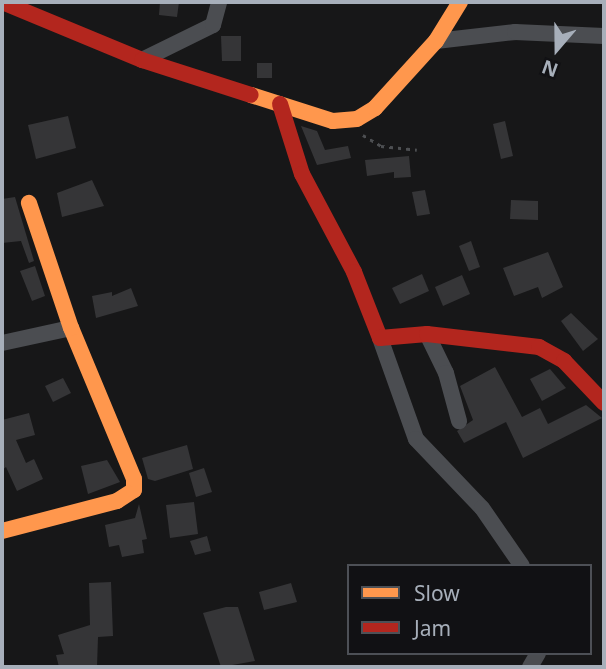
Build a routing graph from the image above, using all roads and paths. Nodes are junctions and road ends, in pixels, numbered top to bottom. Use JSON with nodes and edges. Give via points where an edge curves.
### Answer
{"nodes":[{"id":1,"x":2,"y":2,"type":"edge"},
{"id":2,"x":219,"y":2,"type":"edge"},
{"id":3,"x":460,"y":2,"type":"edge"},
{"id":4,"x":604,"y":36,"type":"edge"},
{"id":5,"x":436,"y":41,"type":"junction"},
{"id":6,"x":142,"y":60,"type":"junction"},
{"id":7,"x":280,"y":104,"type":"junction"},
{"id":8,"x":344,"y":120,"type":"junction"},
{"id":9,"x":417,"y":150,"type":"dead end"},
{"id":10,"x":29,"y":203,"type":"dead end"},
{"id":11,"x":71,"y":328,"type":"junction"},
{"id":12,"x":427,"y":334,"type":"junction"},
{"id":13,"x":380,"y":338,"type":"junction"},
{"id":14,"x":2,"y":343,"type":"edge"},
{"id":15,"x":604,"y":403,"type":"edge"},
{"id":16,"x":459,"y":421,"type":"dead end"},
{"id":17,"x":2,"y":531,"type":"edge"},
{"id":18,"x":521,"y":564,"type":"edge"}],
"edges":[{"from":1,"to":6,"type":"street"},
{"from":2,"to":6,"type":"street","via":[[213,25]]},
{"from":3,"to":5,"type":"street"},
{"from":4,"to":5,"type":"street","via":[[515,32]]},
{"from":5,"to":8,"type":"street","via":[[375,108],[357,119]]},
{"from":6,"to":7,"type":"street"},
{"from":7,"to":8,"type":"street","via":[[333,121]]},
{"from":7,"to":13,"type":"street","via":[[302,174],[354,272]]},
{"from":8,"to":9,"type":"path","via":[[381,146]]},
{"from":10,"to":11,"type":"street"},
{"from":11,"to":14,"type":"street"},
{"from":11,"to":17,"type":"street","via":[[134,479],[134,490],[117,501]]},
{"from":12,"to":13,"type":"street"},
{"from":12,"to":15,"type":"street","via":[[538,347],[564,361]]},
{"from":12,"to":16,"type":"street","via":[[446,373]]},
{"from":13,"to":18,"type":"street","via":[[416,439],[482,508]]}]}
